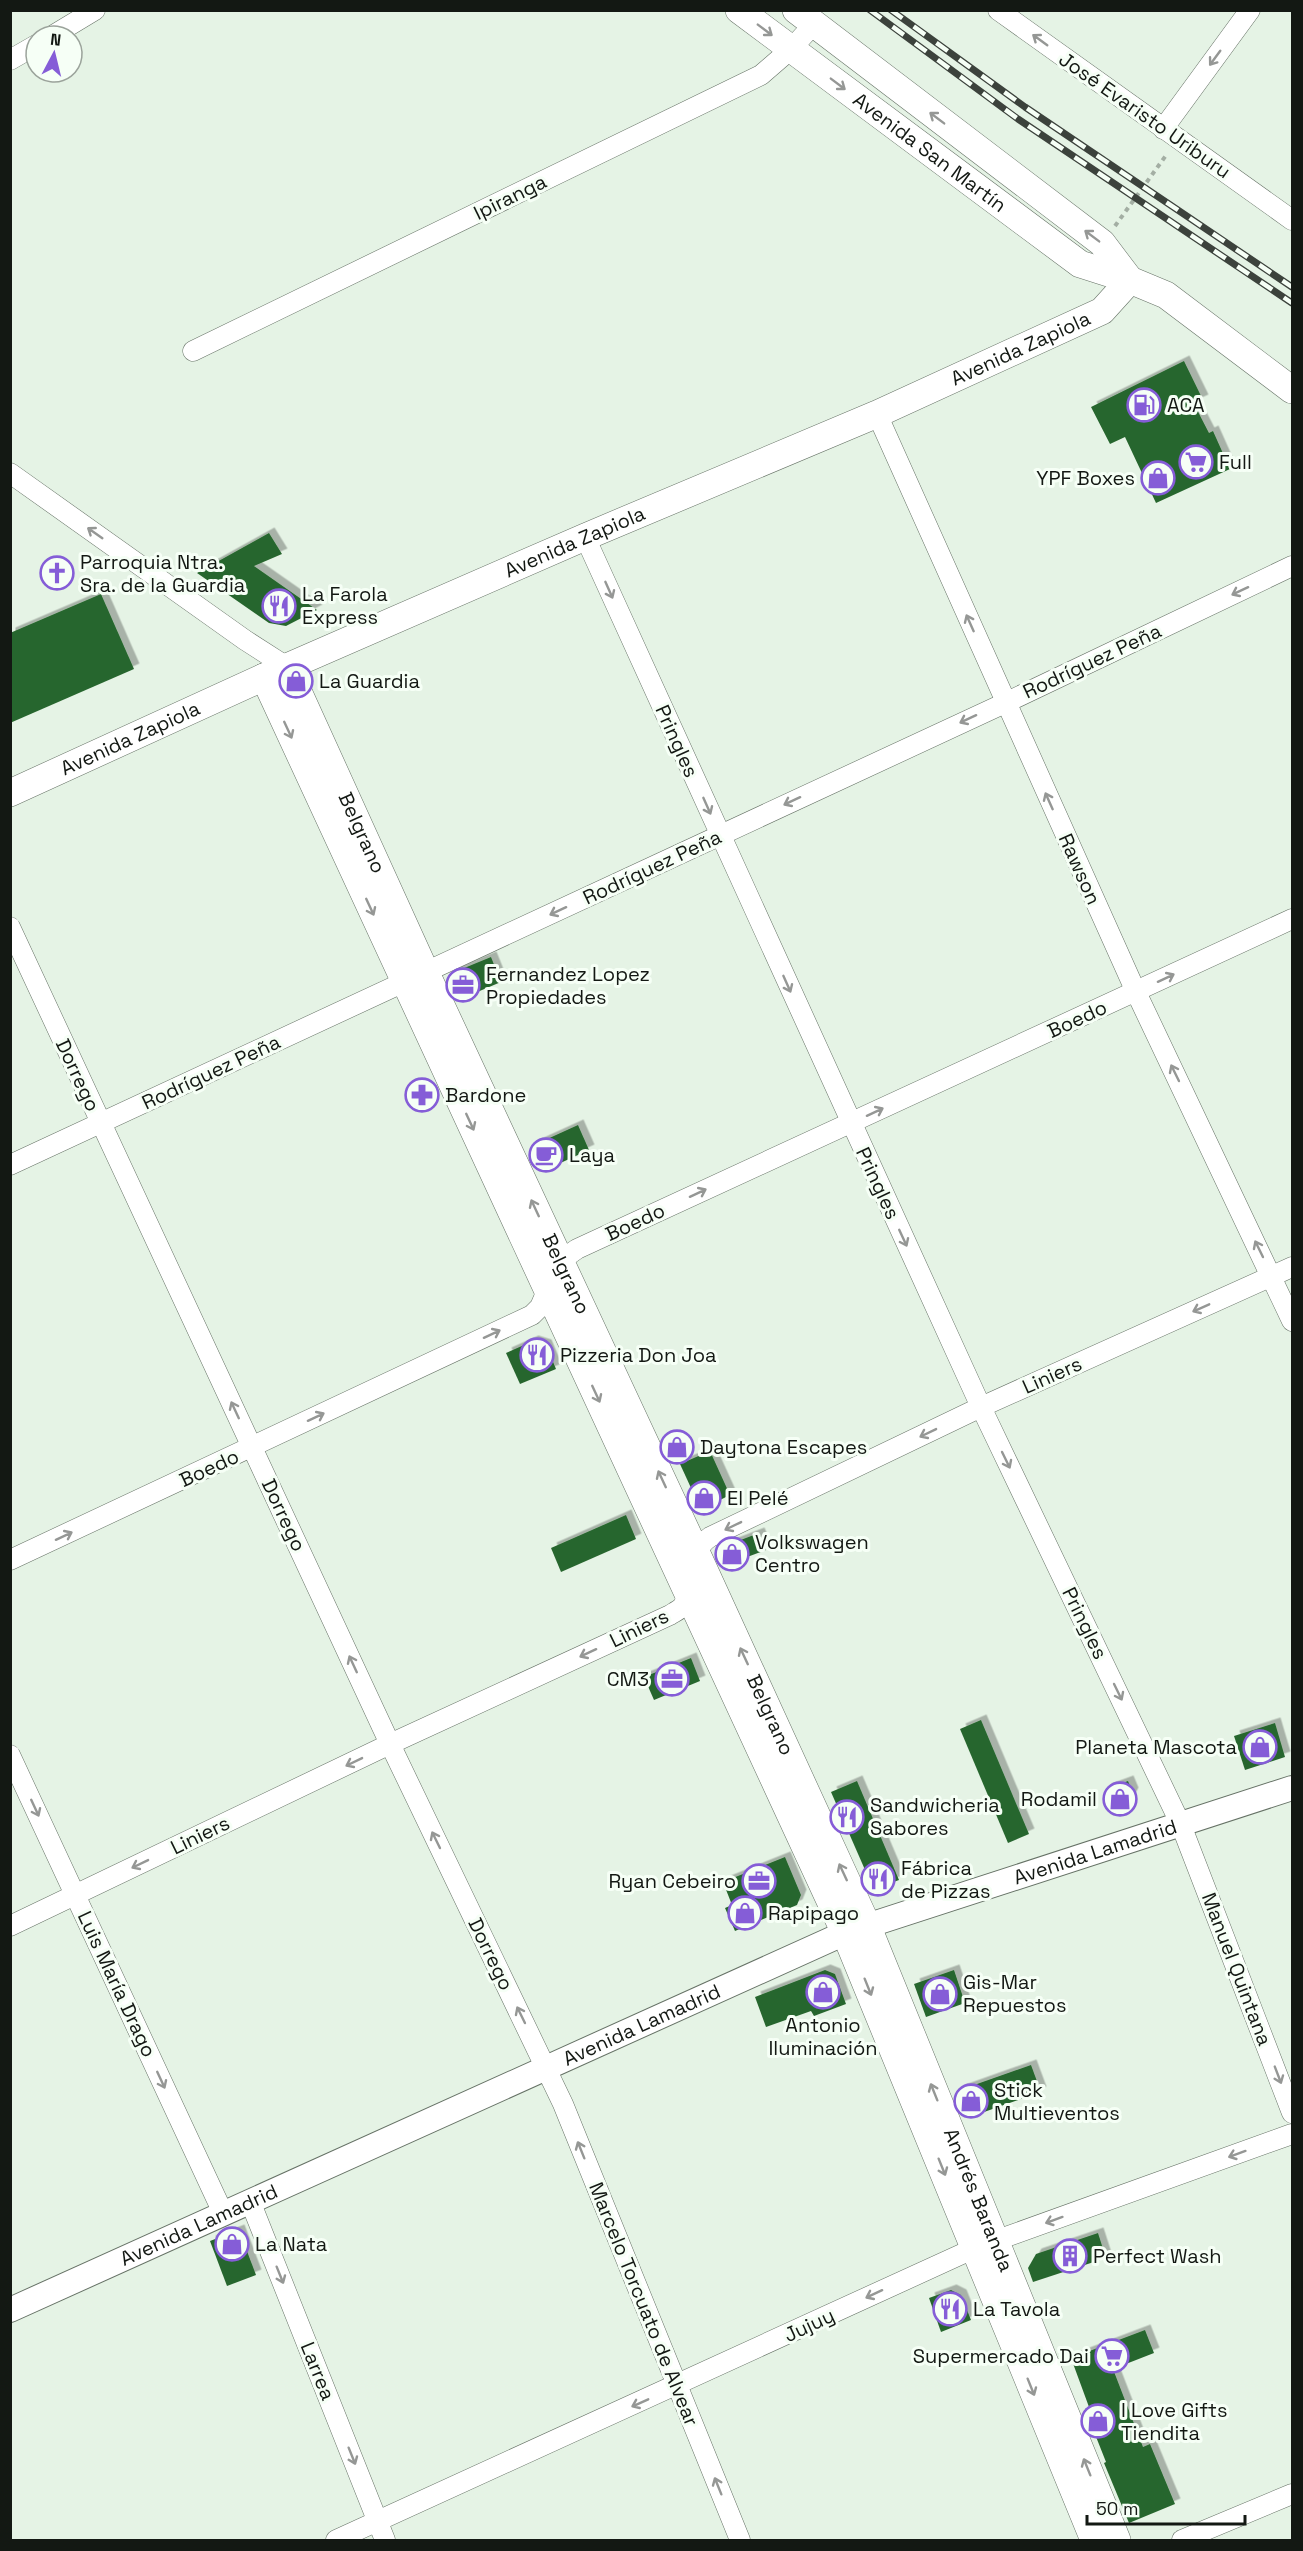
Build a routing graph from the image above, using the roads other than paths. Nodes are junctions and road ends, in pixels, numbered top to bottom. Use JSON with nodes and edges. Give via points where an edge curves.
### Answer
{"nodes":[{"id":1,"x":95,"y":10,"type":"edge"},
{"id":2,"x":739,"y":10,"type":"edge"},
{"id":3,"x":998,"y":10,"type":"edge"},
{"id":4,"x":1250,"y":10,"type":"edge"},
{"id":5,"x":805,"y":17,"type":"edge"},
{"id":6,"x":72,"y":24,"type":"edge"},
{"id":7,"x":791,"y":49,"type":"junction"},
{"id":8,"x":24,"y":52,"type":"edge"},
{"id":9,"x":10,"y":60,"type":"edge"},
{"id":10,"x":1171,"y":134,"type":"junction"},
{"id":11,"x":1293,"y":220,"type":"edge"},
{"id":12,"x":1130,"y":280,"type":"junction"},
{"id":13,"x":193,"y":351,"type":"dead end"},
{"id":14,"x":1293,"y":390,"type":"edge"},
{"id":15,"x":877,"y":414,"type":"junction"},
{"id":16,"x":10,"y":473,"type":"edge"},
{"id":17,"x":585,"y":537,"type":"junction"},
{"id":18,"x":1293,"y":566,"type":"edge"},
{"id":19,"x":276,"y":672,"type":"junction"},
{"id":20,"x":1005,"y":703,"type":"junction"},
{"id":21,"x":10,"y":793,"type":"edge"},
{"id":22,"x":720,"y":835,"type":"junction"},
{"id":23,"x":1293,"y":919,"type":"edge"},
{"id":24,"x":10,"y":927,"type":"edge"},
{"id":25,"x":415,"y":977,"type":"junction"},
{"id":26,"x":1136,"y":992,"type":"junction"},
{"id":27,"x":850,"y":1123,"type":"junction"},
{"id":28,"x":100,"y":1124,"type":"junction"},
{"id":29,"x":10,"y":1165,"type":"edge"},
{"id":30,"x":560,"y":1261,"type":"junction"},
{"id":31,"x":1293,"y":1267,"type":"edge"},
{"id":32,"x":1272,"y":1276,"type":"junction"},
{"id":33,"x":548,"y":1289,"type":"junction"},
{"id":34,"x":1293,"y":1321,"type":"edge"},
{"id":35,"x":981,"y":1407,"type":"junction"},
{"id":36,"x":253,"y":1448,"type":"junction"},
{"id":37,"x":696,"y":1552,"type":"junction"},
{"id":38,"x":10,"y":1560,"type":"edge"},
{"id":39,"x":689,"y":1592,"type":"junction"},
{"id":40,"x":390,"y":1744,"type":"junction"},
{"id":41,"x":10,"y":1755,"type":"edge"},
{"id":42,"x":1293,"y":1788,"type":"edge"},
{"id":43,"x":1181,"y":1825,"type":"junction"},
{"id":44,"x":76,"y":1895,"type":"junction"},
{"id":45,"x":10,"y":1926,"type":"edge"},
{"id":46,"x":856,"y":1929,"type":"junction"},
{"id":47,"x":546,"y":2068,"type":"junction"},
{"id":48,"x":1293,"y":2113,"type":"edge"},
{"id":49,"x":1293,"y":2134,"type":"edge"},
{"id":50,"x":250,"y":2201,"type":"junction"},
{"id":51,"x":223,"y":2213,"type":"junction"},
{"id":52,"x":985,"y":2245,"type":"junction"},
{"id":53,"x":10,"y":2310,"type":"edge"},
{"id":54,"x":678,"y":2385,"type":"junction"},
{"id":55,"x":1293,"y":2494,"type":"edge"},
{"id":56,"x":378,"y":2521,"type":"junction"},
{"id":57,"x":336,"y":2541,"type":"edge"},
{"id":58,"x":385,"y":2541,"type":"edge"},
{"id":59,"x":740,"y":2541,"type":"edge"},
{"id":60,"x":1094,"y":2541,"type":"edge"},
{"id":61,"x":1117,"y":2541,"type":"edge"},
{"id":62,"x":1182,"y":2541,"type":"edge"}],
"edges":[{"from":1,"to":6,"type":"street"},
{"from":2,"to":7,"type":"main road","name":"Avenida San Martín","one_way":true},
{"from":10,"to":3,"type":"street","name":"José Evaristo Uriburu","one_way":true},
{"from":4,"to":10,"type":"street","one_way":true},
{"from":5,"to":7,"type":"street","name":"Ipiranga"},
{"from":12,"to":5,"type":"main road","name":"Avenida San Martín","one_way":true,"via":[[1102,243]]},
{"from":7,"to":12,"type":"main road","name":"Avenida San Martín","one_way":true,"via":[[1080,264]]},
{"from":7,"to":13,"type":"street","name":"Ipiranga","via":[[761,75]]},
{"from":8,"to":9,"type":"street"},
{"from":10,"to":11,"type":"street","name":"José Evaristo Uriburu"},
{"from":12,"to":14,"type":"main road","name":"Avenida San Martín","via":[[1166,295]]},
{"from":12,"to":15,"type":"main road","name":"Avenida Zapiola","via":[[1102,310]]},
{"from":15,"to":17,"type":"main road","name":"Avenida Zapiola"},
{"from":20,"to":15,"type":"street","name":"Rawson","one_way":true},
{"from":19,"to":16,"type":"street","name":"Belgrano","one_way":true,"via":[[245,640]]},
{"from":17,"to":19,"type":"main road","name":"Avenida Zapiola"},
{"from":17,"to":22,"type":"street","name":"Pringles","one_way":true},
{"from":18,"to":20,"type":"street","name":"Rodríguez Peña","one_way":true},
{"from":19,"to":21,"type":"main road","name":"Avenida Zapiola"},
{"from":19,"to":25,"type":"main road","name":"Belgrano"},
{"from":20,"to":22,"type":"street","name":"Rodríguez Peña","one_way":true},
{"from":26,"to":20,"type":"street","name":"Rawson","one_way":true},
{"from":22,"to":25,"type":"street","name":"Rodríguez Peña","one_way":true},
{"from":22,"to":27,"type":"street","name":"Pringles","one_way":true},
{"from":26,"to":23,"type":"street","name":"Boedo","one_way":true},
{"from":24,"to":28,"type":"street","name":"Dorrego"},
{"from":25,"to":28,"type":"street","name":"Rodríguez Peña"},
{"from":30,"to":25,"type":"main road","name":"Belgrano","one_way":true},
{"from":25,"to":33,"type":"main road","name":"Belgrano","one_way":true},
{"from":27,"to":26,"type":"street","name":"Boedo","one_way":true},
{"from":32,"to":26,"type":"street","name":"Rawson","one_way":true},
{"from":30,"to":27,"type":"street","name":"Boedo","one_way":true,"via":[[577,1249]]},
{"from":27,"to":35,"type":"street","name":"Pringles","one_way":true},
{"from":28,"to":29,"type":"street","name":"Rodríguez Peña"},
{"from":36,"to":28,"type":"street","name":"Dorrego","one_way":true},
{"from":30,"to":33,"type":"street","name":"Boedo"},
{"from":37,"to":30,"type":"main road","name":"Belgrano","one_way":true},
{"from":31,"to":32,"type":"street","name":"Liniers"},
{"from":32,"to":34,"type":"street","name":"Rawson"},
{"from":32,"to":35,"type":"street","name":"Liniers","one_way":true},
{"from":36,"to":33,"type":"street","name":"Boedo","one_way":true,"via":[[532,1315]]},
{"from":33,"to":39,"type":"main road","name":"Belgrano","one_way":true},
{"from":35,"to":37,"type":"street","name":"Liniers","one_way":true,"via":[[710,1537]]},
{"from":35,"to":43,"type":"street","name":"Pringles","one_way":true},
{"from":38,"to":36,"type":"street","name":"Boedo","one_way":true},
{"from":40,"to":36,"type":"street","name":"Dorrego","one_way":true},
{"from":37,"to":39,"type":"street","name":"Liniers"},
{"from":46,"to":37,"type":"main road","name":"Belgrano","one_way":true},
{"from":39,"to":40,"type":"street","name":"Liniers","one_way":true,"via":[[682,1607],[670,1615]]},
{"from":39,"to":46,"type":"main road","name":"Belgrano"},
{"from":40,"to":44,"type":"street","name":"Liniers","one_way":true},
{"from":47,"to":40,"type":"street","name":"Dorrego","one_way":true},
{"from":41,"to":44,"type":"street","name":"Luis María Drago","one_way":true},
{"from":42,"to":43,"type":"street","name":"Avenida Lamadrid"},
{"from":43,"to":46,"type":"street","name":"Avenida Lamadrid"},
{"from":43,"to":48,"type":"street","name":"Manuel Quintana","one_way":true},
{"from":44,"to":45,"type":"street","name":"Liniers"},
{"from":44,"to":51,"type":"street","name":"Luis María Drago","one_way":true},
{"from":46,"to":47,"type":"street","name":"Avenida Lamadrid"},
{"from":46,"to":52,"type":"main road","name":"Andrés Baranda"},
{"from":47,"to":50,"type":"street","name":"Avenida Lamadrid"},
{"from":54,"to":47,"type":"street","name":"Marcelo Torcuato de Alvear","one_way":true},
{"from":49,"to":52,"type":"street","name":"Jujuy","one_way":true},
{"from":50,"to":51,"type":"street","name":"Avenida Lamadrid"},
{"from":50,"to":56,"type":"street","name":"Larrea","one_way":true},
{"from":51,"to":53,"type":"street","name":"Avenida Lamadrid"},
{"from":52,"to":54,"type":"street","name":"Jujuy","one_way":true},
{"from":52,"to":60,"type":"main road","name":"Andrés Baranda","one_way":true},
{"from":61,"to":52,"type":"main road","name":"Andrés Baranda","one_way":true},
{"from":54,"to":56,"type":"street","name":"Jujuy","one_way":true},
{"from":59,"to":54,"type":"street","name":"Marcelo Torcuato de Alvear","one_way":true},
{"from":55,"to":62,"type":"street"},
{"from":56,"to":57,"type":"street","name":"Jujuy"},
{"from":56,"to":58,"type":"street","name":"Larrea"}]}
